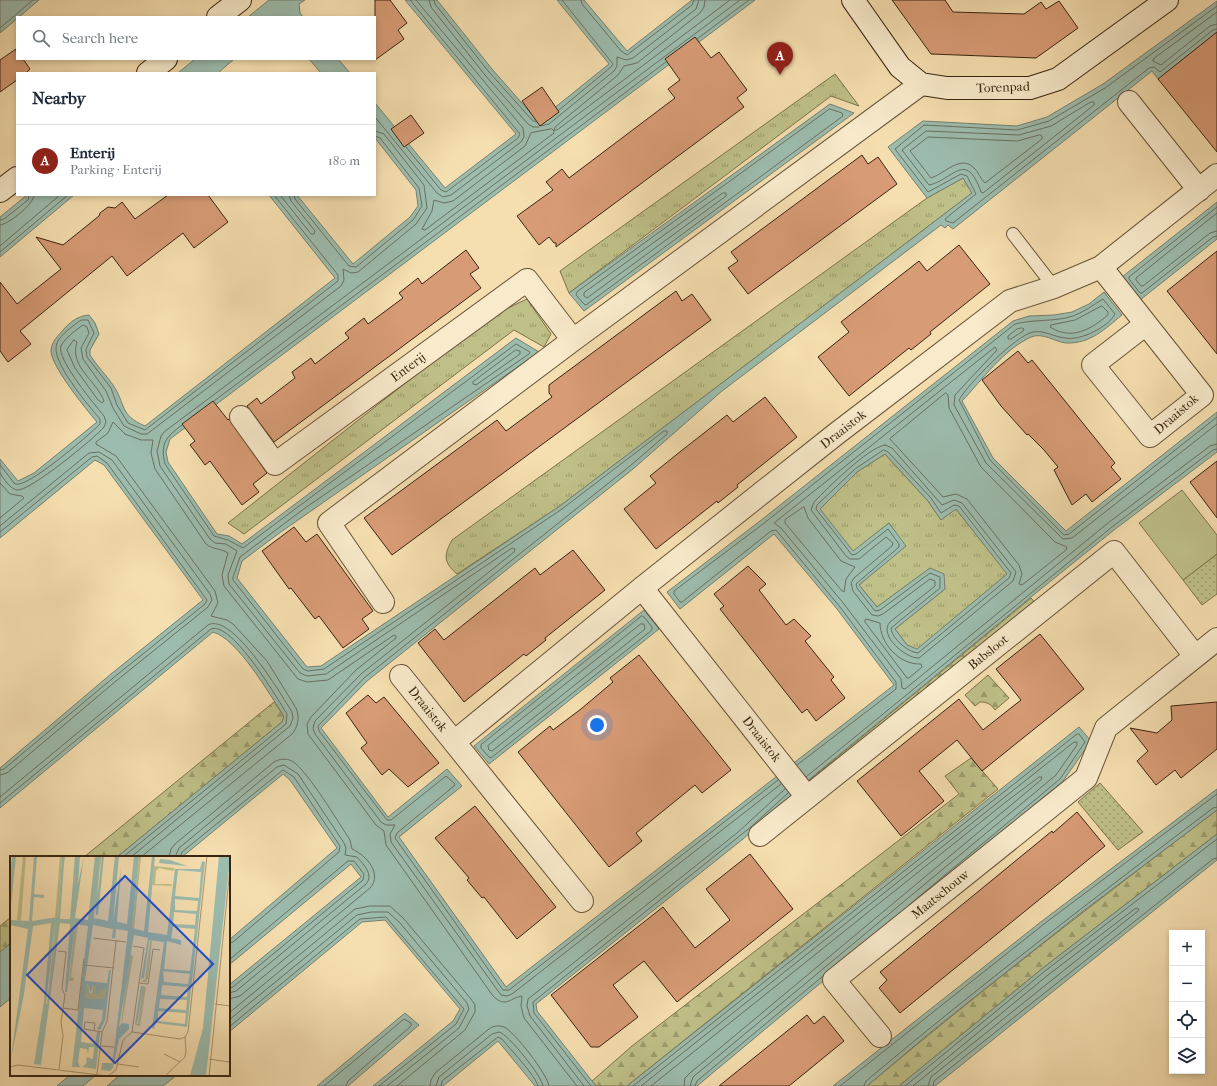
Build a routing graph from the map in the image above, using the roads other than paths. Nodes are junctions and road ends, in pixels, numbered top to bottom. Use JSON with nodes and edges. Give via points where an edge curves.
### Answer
{"nodes":[{"id":1,"x":240,"y":0,"type":"edge"},
{"id":2,"x":853,"y":0,"type":"edge"},
{"id":3,"x":1167,"y":0,"type":"edge"},
{"id":4,"x":219,"y":16,"type":"edge"},
{"id":5,"x":165,"y":60,"type":"edge"},
{"id":6,"x":149,"y":72,"type":"edge"},
{"id":7,"x":921,"y":84,"type":"junction"},
{"id":8,"x":1129,"y":102,"type":"dead end"},
{"id":9,"x":1217,"y":175,"type":"edge"},
{"id":10,"x":16,"y":179,"type":"edge"},
{"id":11,"x":1199,"y":190,"type":"junction"},
{"id":12,"x":0,"y":191,"type":"edge"},
{"id":13,"x":1013,"y":234,"type":"dead end"},
{"id":14,"x":1101,"y":267,"type":"junction"},
{"id":15,"x":1054,"y":287,"type":"junction"},
{"id":16,"x":1146,"y":324,"type":"junction"},
{"id":17,"x":572,"y":340,"type":"junction"},
{"id":18,"x":241,"y":417,"type":"dead end"},
{"id":19,"x":646,"y":594,"type":"junction"},
{"id":20,"x":383,"y":602,"type":"dead end"},
{"id":21,"x":1217,"y":639,"type":"edge"},
{"id":22,"x":1195,"y":656,"type":"junction"},
{"id":23,"x":401,"y":676,"type":"dead end"},
{"id":24,"x":459,"y":748,"type":"junction"},
{"id":25,"x":807,"y":797,"type":"junction"},
{"id":26,"x":760,"y":835,"type":"dead end"},
{"id":27,"x":582,"y":901,"type":"dead end"},
{"id":28,"x":880,"y":1036,"type":"dead end"}],
"edges":[{"from":1,"to":4,"type":"street"},
{"from":2,"to":7,"type":"street","via":[[900,67]]},
{"from":3,"to":7,"type":"street","name":"Torenpad","via":[[1058,79],[1030,88],[947,88]]},
{"from":5,"to":6,"type":"street"},
{"from":7,"to":17,"type":"street"},
{"from":8,"to":11,"type":"street"},
{"from":9,"to":11,"type":"street","name":"Draaistok"},
{"from":10,"to":12,"type":"street"},
{"from":11,"to":14,"type":"street","name":"Draaistok"},
{"from":13,"to":15,"type":"lane"},
{"from":14,"to":15,"type":"street","name":"Draaistok"},
{"from":14,"to":16,"type":"street","name":"Draaistok"},
{"from":15,"to":19,"type":"street","name":"Draaistok","via":[[1010,301],[836,434]]},
{"from":16,"to":16,"type":"street","name":"Draaistok","via":[[1202,395],[1150,436],[1093,365]]},
{"from":17,"to":18,"type":"street","name":"Enterij","via":[[527,280],[275,464]]},
{"from":17,"to":20,"type":"street","via":[[329,523]]},
{"from":19,"to":24,"type":"street","name":"Draaistok"},
{"from":19,"to":25,"type":"street","name":"Draaistok"},
{"from":21,"to":22,"type":"street"},
{"from":22,"to":25,"type":"street","name":"Babsloot","via":[[1114,552]]},
{"from":22,"to":28,"type":"street","name":"Maatschouw","via":[[1106,728],[1086,778],[834,980]]},
{"from":23,"to":24,"type":"street","name":"Draaistok"},
{"from":24,"to":27,"type":"street","name":"Draaistok"},
{"from":25,"to":26,"type":"street","name":"Babsloot"}]}
